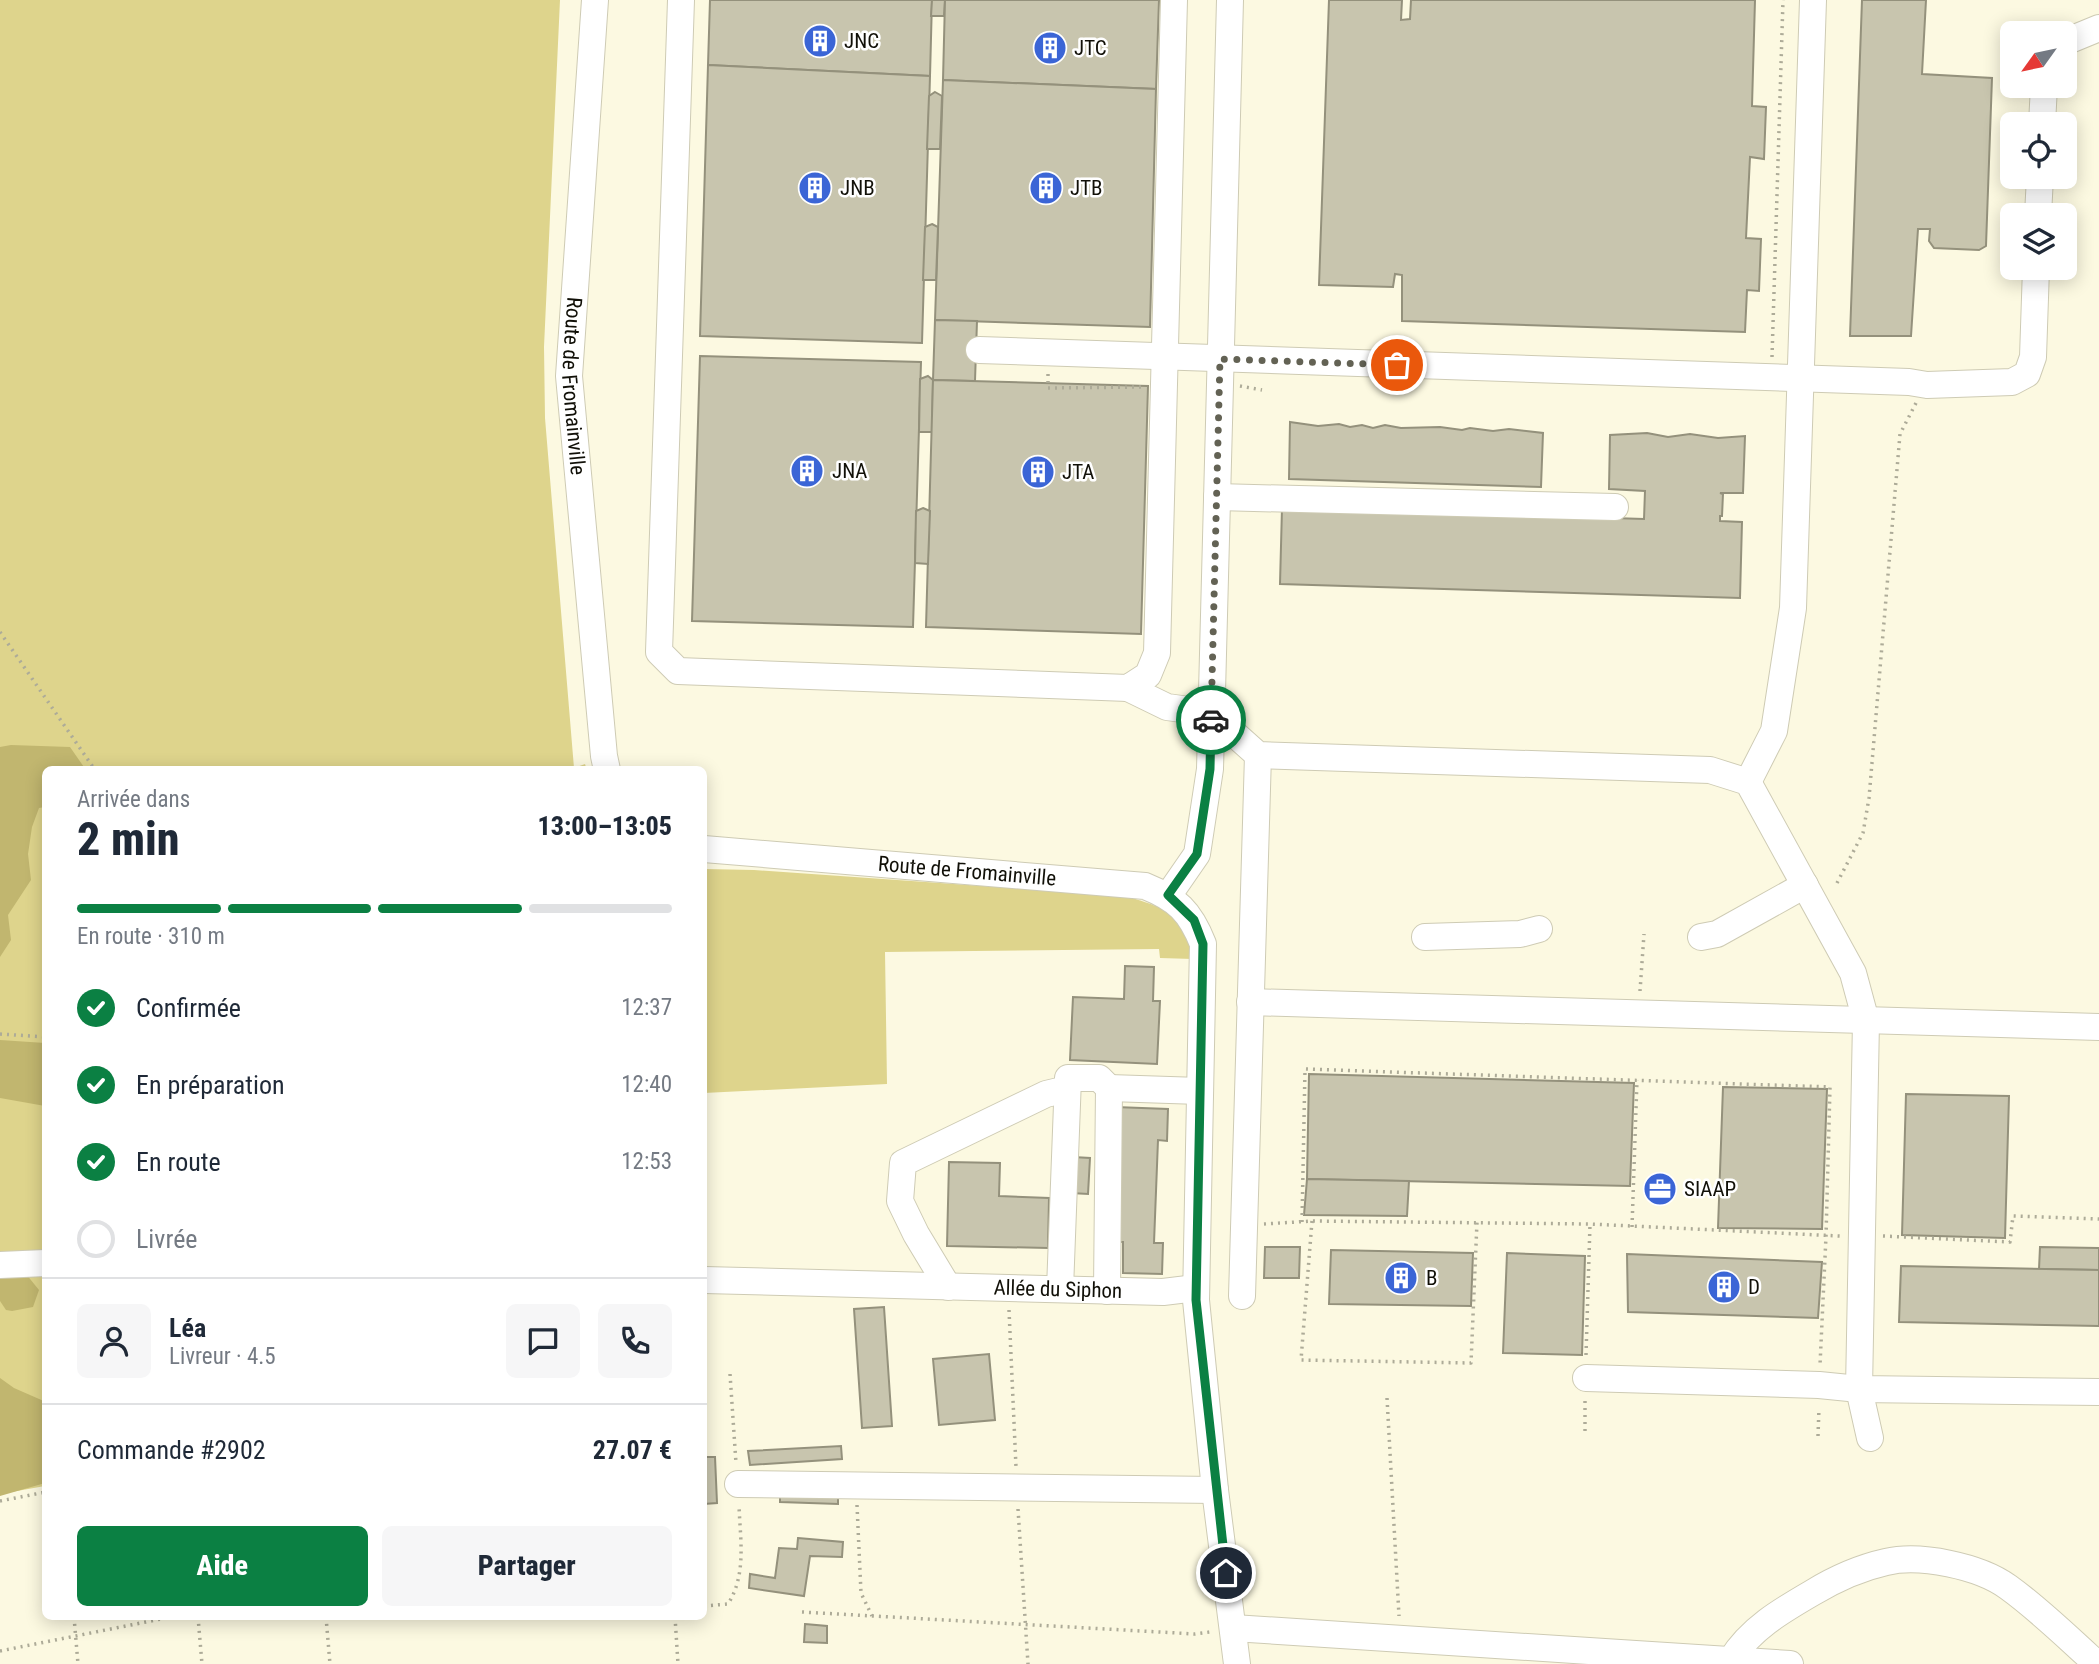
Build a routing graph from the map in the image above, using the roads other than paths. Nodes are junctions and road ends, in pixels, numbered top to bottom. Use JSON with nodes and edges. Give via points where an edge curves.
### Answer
{"nodes":[{"id":1,"x":595,"y":0,"type":"edge"},
{"id":2,"x":681,"y":0,"type":"edge"},
{"id":3,"x":1174,"y":0,"type":"edge"},
{"id":4,"x":1230,"y":0,"type":"edge"},
{"id":5,"x":1813,"y":0,"type":"edge"},
{"id":6,"x":2099,"y":28,"type":"edge"},
{"id":7,"x":2077,"y":37,"type":"edge"},
{"id":8,"x":2036,"y":280,"type":"edge"},
{"id":9,"x":979,"y":350,"type":"dead end"},
{"id":10,"x":1164,"y":356,"type":"junction"},
{"id":11,"x":1220,"y":359,"type":"junction"},
{"id":12,"x":1799,"y":378,"type":"junction"},
{"id":13,"x":1217,"y":497,"type":"junction"},
{"id":14,"x":1615,"y":507,"type":"dead end"},
{"id":15,"x":1128,"y":688,"type":"junction"},
{"id":16,"x":1211,"y":713,"type":"junction"},
{"id":17,"x":1258,"y":755,"type":"junction"},
{"id":18,"x":606,"y":766,"type":"edge"},
{"id":19,"x":1748,"y":782,"type":"junction"},
{"id":20,"x":707,"y":849,"type":"edge"},
{"id":21,"x":1805,"y":885,"type":"junction"},
{"id":22,"x":1168,"y":895,"type":"junction"},
{"id":23,"x":1539,"y":929,"type":"dead end"},
{"id":24,"x":1425,"y":937,"type":"dead end"},
{"id":25,"x":1701,"y":937,"type":"dead end"},
{"id":26,"x":1251,"y":1002,"type":"junction"},
{"id":27,"x":1866,"y":1021,"type":"junction"},
{"id":28,"x":2099,"y":1027,"type":"edge"},
{"id":29,"x":1109,"y":1088,"type":"junction"},
{"id":30,"x":1067,"y":1090,"type":"junction"},
{"id":31,"x":1200,"y":1091,"type":"junction"},
{"id":32,"x":42,"y":1263,"type":"edge"},
{"id":33,"x":0,"y":1265,"type":"edge"},
{"id":34,"x":707,"y":1280,"type":"edge"},
{"id":35,"x":948,"y":1287,"type":"junction"},
{"id":36,"x":1196,"y":1288,"type":"junction"},
{"id":37,"x":1060,"y":1289,"type":"junction"},
{"id":38,"x":1107,"y":1291,"type":"junction"},
{"id":39,"x":1242,"y":1296,"type":"dead end"},
{"id":40,"x":1586,"y":1377,"type":"road end"},
{"id":41,"x":1859,"y":1389,"type":"junction"},
{"id":42,"x":2099,"y":1392,"type":"edge"},
{"id":43,"x":1870,"y":1438,"type":"dead end"},
{"id":44,"x":738,"y":1484,"type":"dead end"},
{"id":45,"x":1215,"y":1490,"type":"junction"},
{"id":46,"x":1233,"y":1628,"type":"junction"},
{"id":47,"x":1731,"y":1660,"type":"junction"},
{"id":48,"x":1237,"y":1664,"type":"edge"},
{"id":49,"x":1790,"y":1664,"type":"edge"},
{"id":50,"x":2097,"y":1664,"type":"edge"}],
"edges":[{"from":1,"to":18,"type":"street","name":"Route de Fromainville","via":[[569,376]]},
{"from":2,"to":15,"type":"street","via":[[659,652],[678,671]]},
{"from":3,"to":10,"type":"street"},
{"from":4,"to":11,"type":"street"},
{"from":5,"to":12,"type":"street"},
{"from":6,"to":7,"type":"street"},
{"from":8,"to":12,"type":"street","via":[[2033,357],[2027,374],[2011,382],[1927,385]]},
{"from":9,"to":10,"type":"street"},
{"from":10,"to":11,"type":"street"},
{"from":10,"to":15,"type":"street","via":[[1157,653],[1148,674]]},
{"from":11,"to":12,"type":"street"},
{"from":11,"to":13,"type":"street"},
{"from":12,"to":19,"type":"street","via":[[1793,608],[1773,731]]},
{"from":13,"to":14,"type":"street"},
{"from":13,"to":16,"type":"street"},
{"from":15,"to":16,"type":"street","via":[[1167,706]]},
{"from":16,"to":17,"type":"street"},
{"from":16,"to":22,"type":"street","via":[[1210,769],[1197,854]]},
{"from":17,"to":19,"type":"street","via":[[1710,770]]},
{"from":17,"to":26,"type":"street"},
{"from":19,"to":21,"type":"street"},
{"from":20,"to":22,"type":"street","name":"Route de Fromainville","via":[[1145,886]]},
{"from":21,"to":25,"type":"street","via":[[1717,934]]},
{"from":21,"to":27,"type":"street","via":[[1853,973]]},
{"from":22,"to":31,"type":"street","name":"Route de Fromainville","via":[[1194,920],[1203,944]]},
{"from":23,"to":24,"type":"street","via":[[1520,934]]},
{"from":26,"to":27,"type":"street"},
{"from":26,"to":39,"type":"street"},
{"from":27,"to":28,"type":"street"},
{"from":27,"to":41,"type":"street"},
{"from":29,"to":30,"type":"street","via":[[1099,1078],[1068,1078]]},
{"from":29,"to":31,"type":"street"},
{"from":29,"to":38,"type":"street"},
{"from":30,"to":35,"type":"street","via":[[1046,1094],[903,1163],[900,1201]]},
{"from":30,"to":37,"type":"street"},
{"from":31,"to":36,"type":"street"},
{"from":32,"to":33,"type":"street"},
{"from":34,"to":35,"type":"street","name":"Allée du Siphon"},
{"from":35,"to":37,"type":"street","name":"Allée du Siphon"},
{"from":36,"to":38,"type":"street","name":"Allée du Siphon"},
{"from":36,"to":45,"type":"street"},
{"from":37,"to":38,"type":"street","name":"Allée du Siphon"},
{"from":40,"to":41,"type":"street"},
{"from":41,"to":42,"type":"street"},
{"from":41,"to":43,"type":"street"},
{"from":44,"to":45,"type":"street"},
{"from":45,"to":46,"type":"street"},
{"from":46,"to":47,"type":"street"},
{"from":46,"to":48,"type":"street"},
{"from":47,"to":49,"type":"street"},
{"from":47,"to":50,"type":"street","via":[[1741,1644],[1770,1619],[1828,1583],[1888,1561],[1945,1562],[2007,1586]]}]}
